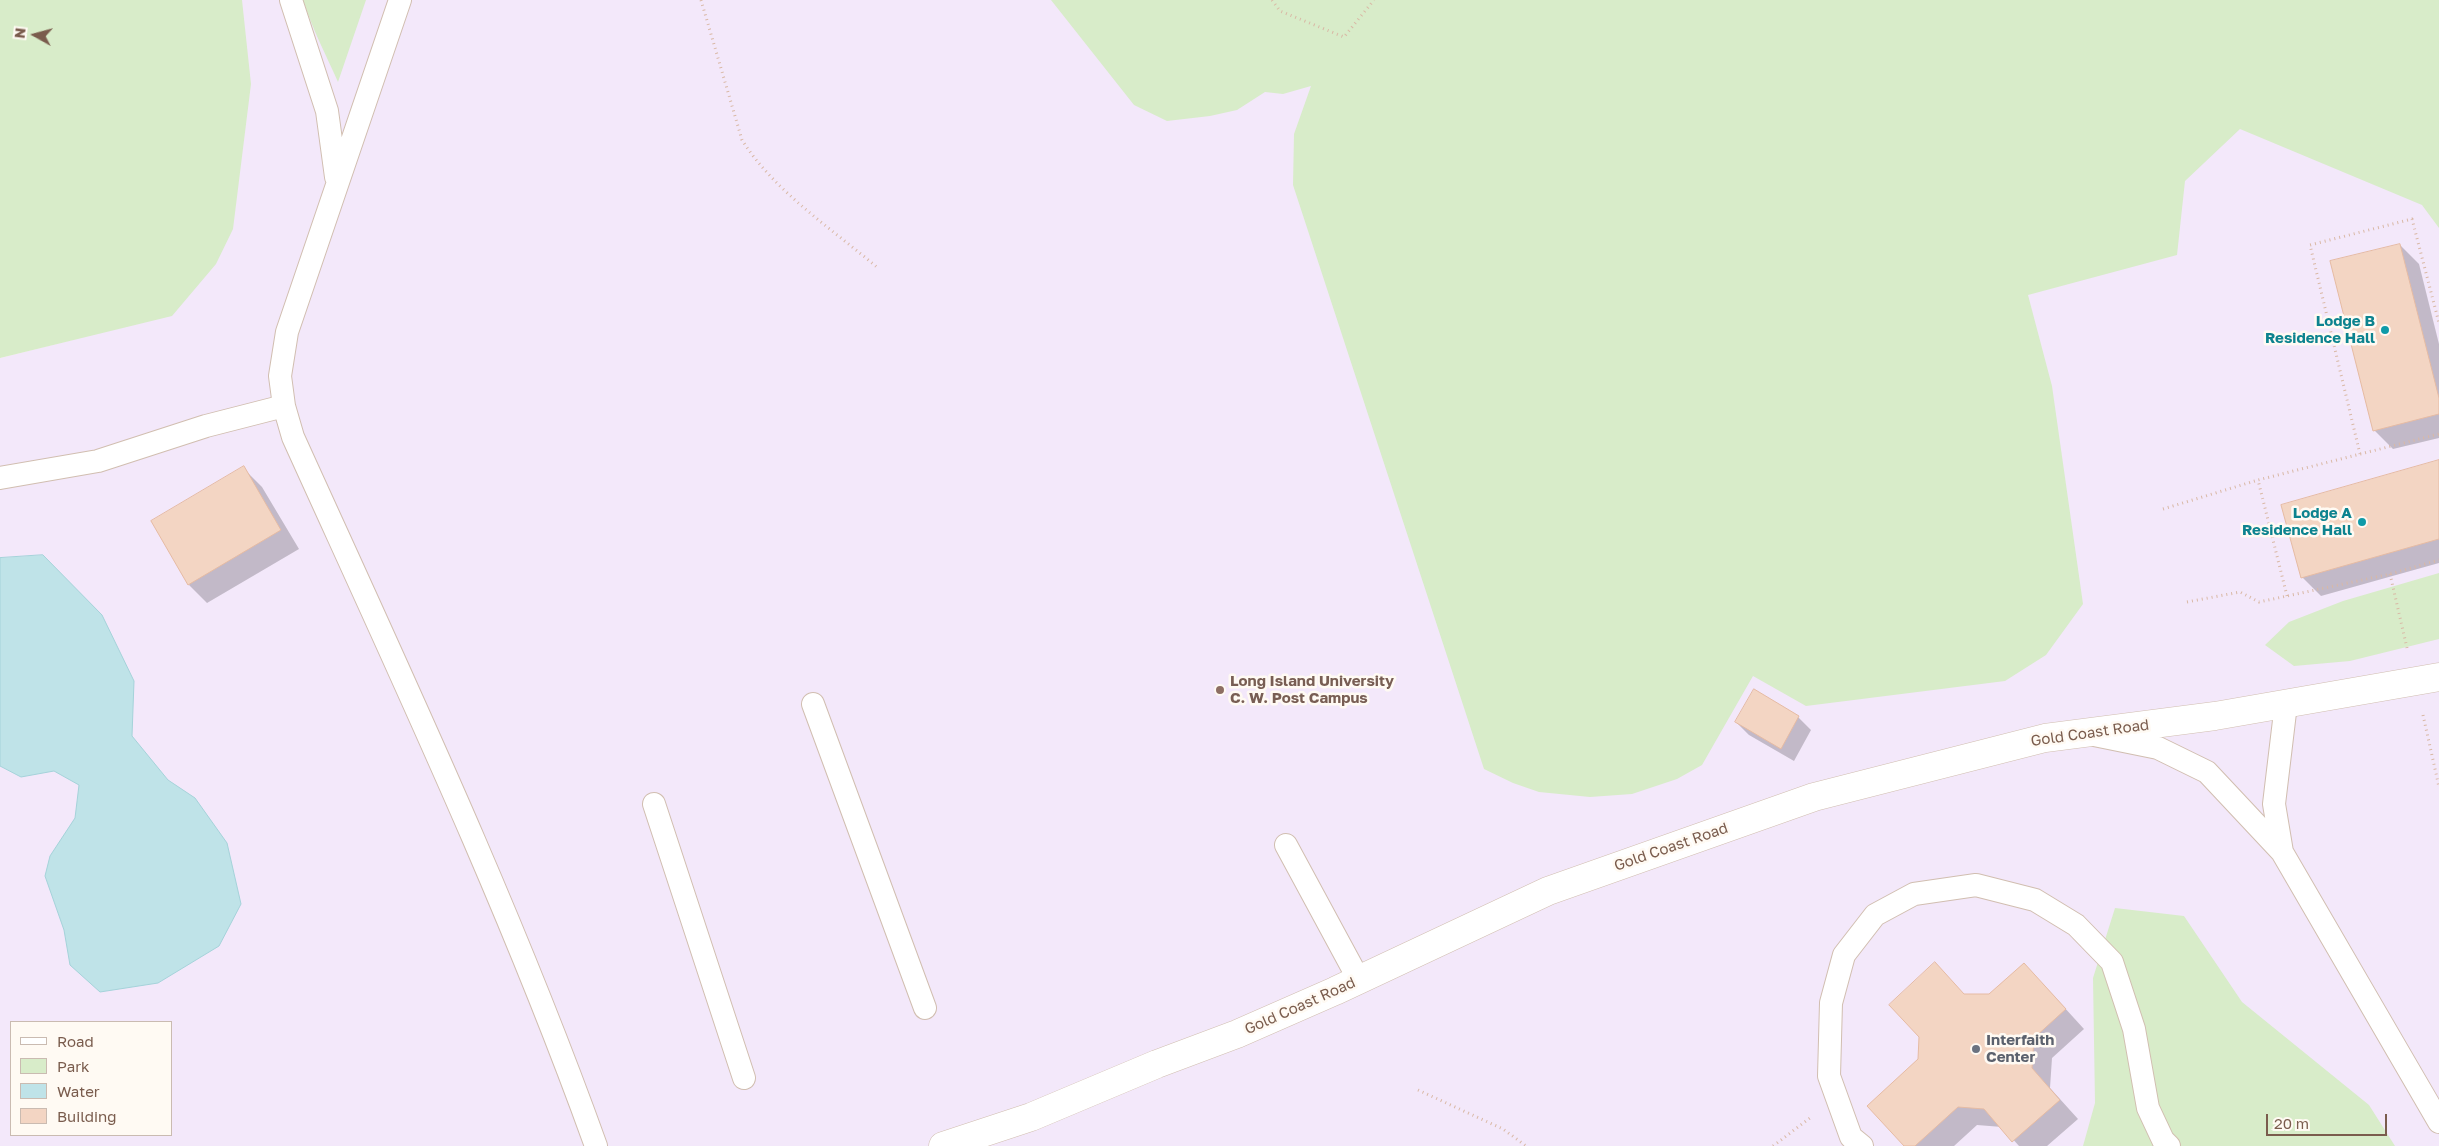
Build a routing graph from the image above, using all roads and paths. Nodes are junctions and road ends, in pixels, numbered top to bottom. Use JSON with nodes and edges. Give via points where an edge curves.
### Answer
{"nodes":[{"id":1,"x":291,"y":0,"type":"edge"},
{"id":2,"x":400,"y":0,"type":"edge"},
{"id":3,"x":701,"y":0,"type":"edge"},
{"id":4,"x":1272,"y":0,"type":"edge"},
{"id":5,"x":1374,"y":0,"type":"edge"},
{"id":6,"x":336,"y":185,"type":"junction"},
{"id":7,"x":878,"y":268,"type":"dead end"},
{"id":8,"x":2439,"y":323,"type":"edge"},
{"id":9,"x":284,"y":406,"type":"junction"},
{"id":10,"x":2439,"y":434,"type":"edge"},
{"id":11,"x":2360,"y":454,"type":"junction"},
{"id":12,"x":0,"y":478,"type":"edge"},
{"id":13,"x":2258,"y":480,"type":"junction"},
{"id":14,"x":2164,"y":509,"type":"dead end"},
{"id":15,"x":2439,"y":560,"type":"edge"},
{"id":16,"x":2390,"y":574,"type":"junction"},
{"id":17,"x":2287,"y":596,"type":"junction"},
{"id":18,"x":2187,"y":602,"type":"dead end"},
{"id":19,"x":2408,"y":654,"type":"dead end"},
{"id":20,"x":2439,"y":677,"type":"edge"},
{"id":21,"x":813,"y":704,"type":"dead end"},
{"id":22,"x":2286,"y":704,"type":"junction"},
{"id":23,"x":2422,"y":712,"type":"dead end"},
{"id":24,"x":2083,"y":733,"type":"junction"},
{"id":25,"x":2439,"y":787,"type":"edge"},
{"id":26,"x":654,"y":804,"type":"dead end"},
{"id":27,"x":1286,"y":846,"type":"dead end"},
{"id":28,"x":2282,"y":852,"type":"junction"},
{"id":29,"x":1359,"y":980,"type":"junction"},
{"id":30,"x":925,"y":1008,"type":"dead end"},
{"id":31,"x":744,"y":1078,"type":"dead end"},
{"id":32,"x":1418,"y":1090,"type":"dead end"},
{"id":33,"x":1837,"y":1098,"type":"junction"},
{"id":34,"x":2439,"y":1122,"type":"edge"},
{"id":35,"x":596,"y":1146,"type":"edge"},
{"id":36,"x":943,"y":1146,"type":"edge"},
{"id":37,"x":1526,"y":1146,"type":"edge"},
{"id":38,"x":1772,"y":1146,"type":"edge"},
{"id":39,"x":1862,"y":1146,"type":"edge"},
{"id":40,"x":2169,"y":1146,"type":"edge"}],
"edges":[{"from":1,"to":6,"type":"lane","via":[[327,111]]},
{"from":2,"to":6,"type":"lane"},
{"from":3,"to":7,"type":"path","via":[[742,140],[754,160],[771,179]]},
{"from":4,"to":5,"type":"path","via":[[1280,11],[1344,37]]},
{"from":6,"to":9,"type":"lane","via":[[287,332],[280,376]]},
{"from":8,"to":11,"type":"path","via":[[2412,219],[2310,245]]},
{"from":9,"to":12,"type":"lane","via":[[206,426],[98,461]]},
{"from":9,"to":35,"type":"lane","via":[[293,437],[455,796],[557,1039]]},
{"from":10,"to":11,"type":"path"},
{"from":11,"to":13,"type":"path"},
{"from":13,"to":14,"type":"path"},
{"from":13,"to":17,"type":"path"},
{"from":15,"to":16,"type":"path"},
{"from":16,"to":17,"type":"path"},
{"from":16,"to":19,"type":"path"},
{"from":17,"to":18,"type":"path","via":[[2259,602],[2240,592]]},
{"from":20,"to":22,"type":"street","name":"Gold Coast Road"},
{"from":21,"to":30,"type":"lane"},
{"from":22,"to":24,"type":"street","name":"Gold Coast Road"},
{"from":22,"to":28,"type":"lane","via":[[2274,804]]},
{"from":23,"to":25,"type":"path"},
{"from":24,"to":28,"type":"lane","via":[[2158,748],[2207,772]]},
{"from":24,"to":29,"type":"street","name":"Gold Coast Road","via":[[2045,738],[1814,797],[1548,891]]},
{"from":26,"to":31,"type":"lane"},
{"from":27,"to":29,"type":"lane"},
{"from":28,"to":34,"type":"lane"},
{"from":29,"to":36,"type":"street","name":"Gold Coast Road","via":[[1031,1118]]},
{"from":32,"to":37,"type":"path","via":[[1503,1129]]},
{"from":33,"to":38,"type":"path"},
{"from":33,"to":39,"type":"lane","via":[[1851,1137]]},
{"from":33,"to":40,"type":"lane","via":[[1829,1076],[1830,1003],[1844,955],[1875,915],[1914,894],[1976,885],[2035,900],[2076,926],[2112,962],[2134,1029],[2148,1108]]}]}
